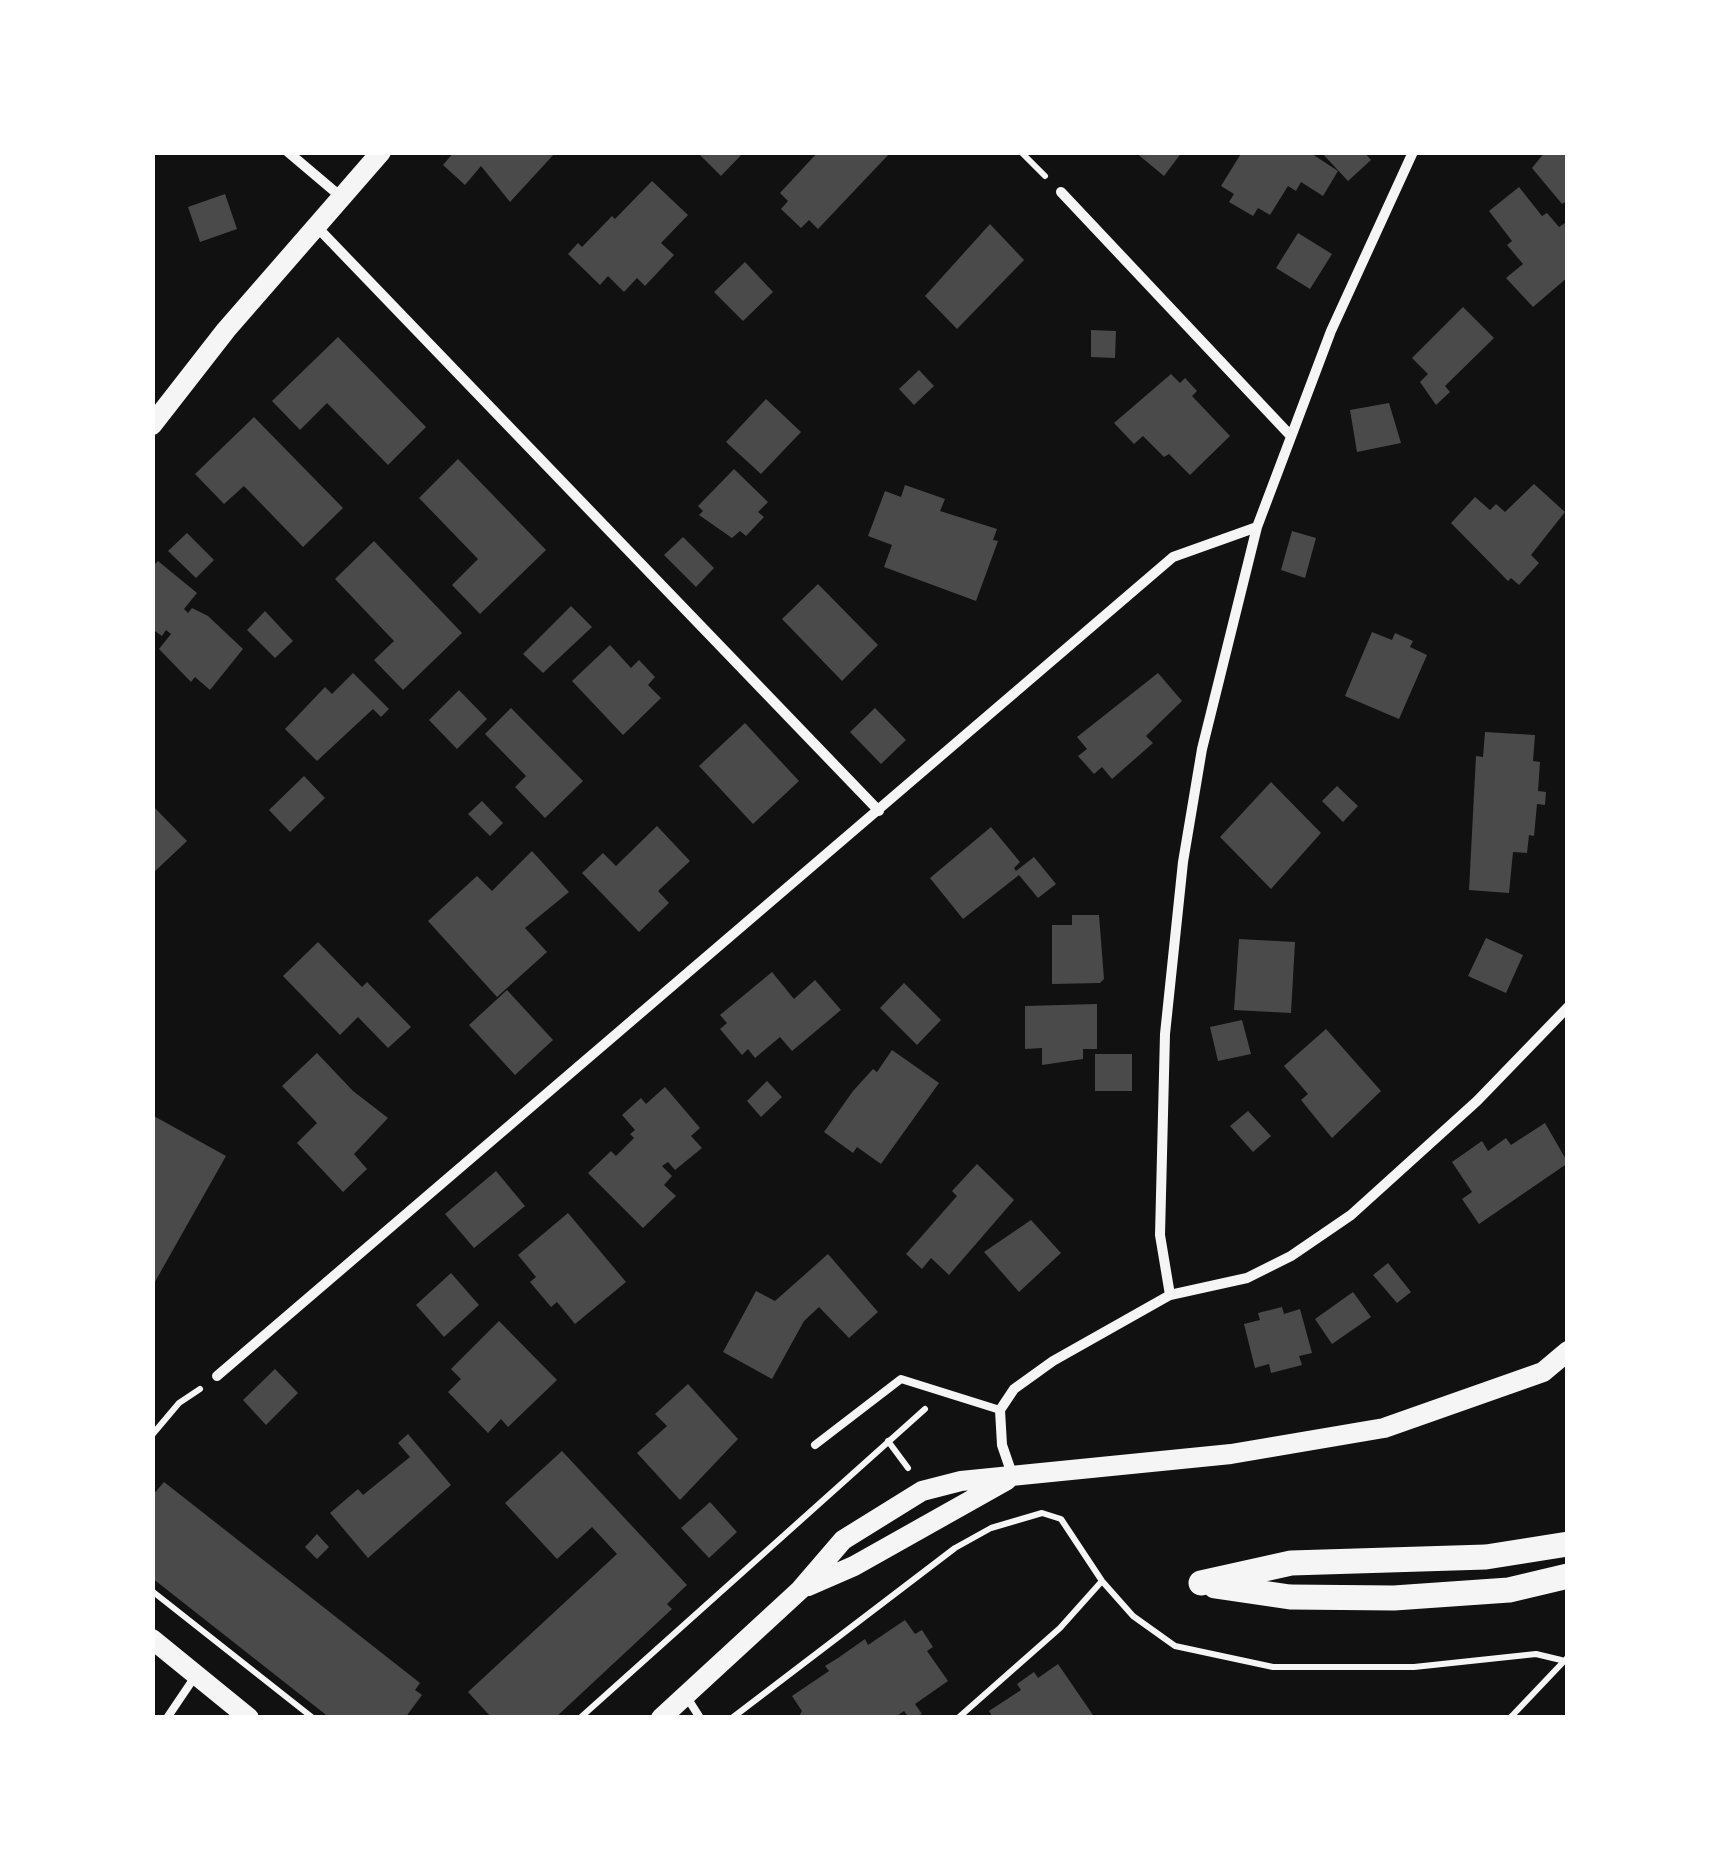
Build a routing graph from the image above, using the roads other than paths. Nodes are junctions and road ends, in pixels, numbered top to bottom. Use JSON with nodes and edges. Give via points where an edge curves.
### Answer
{"nodes":[{"id":1,"x":288,"y":152,"type":"edge"},
{"id":2,"x":382,"y":152,"type":"edge"},
{"id":3,"x":1413,"y":152,"type":"edge"},
{"id":4,"x":1062,"y":192,"type":"road end"},
{"id":5,"x":340,"y":196,"type":"junction"},
{"id":6,"x":315,"y":226,"type":"junction"},
{"id":7,"x":152,"y":425,"type":"edge"},
{"id":8,"x":1289,"y":434,"type":"junction"},
{"id":9,"x":1257,"y":527,"type":"junction"},
{"id":10,"x":878,"y":810,"type":"junction"},
{"id":11,"x":1568,"y":1007,"type":"edge"},
{"id":12,"x":1170,"y":1295,"type":"junction"},
{"id":13,"x":1568,"y":1351,"type":"edge"},
{"id":14,"x":1543,"y":1372,"type":"junction"},
{"id":15,"x":1568,"y":1373,"type":"edge"},
{"id":16,"x":217,"y":1376,"type":"road end"},
{"id":17,"x":1000,"y":1410,"type":"junction"},
{"id":18,"x":815,"y":1445,"type":"dead end"},
{"id":19,"x":1013,"y":1477,"type":"junction"},
{"id":20,"x":1568,"y":1544,"type":"edge"},
{"id":21,"x":1568,"y":1576,"type":"edge"},
{"id":22,"x":800,"y":1590,"type":"junction"},
{"id":23,"x":152,"y":1638,"type":"edge"},
{"id":24,"x":197,"y":1675,"type":"junction"},
{"id":25,"x":685,"y":1696,"type":"junction"},
{"id":26,"x":167,"y":1718,"type":"edge"},
{"id":27,"x":249,"y":1718,"type":"edge"},
{"id":28,"x":661,"y":1718,"type":"edge"},
{"id":29,"x":700,"y":1718,"type":"edge"}],
"edges":[{"from":1,"to":5,"type":"street"},
{"from":2,"to":5,"type":"main road"},
{"from":3,"to":8,"type":"street"},
{"from":4,"to":8,"type":"street"},
{"from":5,"to":6,"type":"main road"},
{"from":6,"to":7,"type":"main road"},
{"from":6,"to":10,"type":"street"},
{"from":8,"to":9,"type":"street"},
{"from":9,"to":10,"type":"street","via":[[1173,557]]},
{"from":9,"to":12,"type":"street","via":[[1202,748],[1183,862],[1165,1034],[1160,1235]]},
{"from":10,"to":16,"type":"street"},
{"from":11,"to":12,"type":"street","via":[[1352,1215],[1247,1278]]},
{"from":12,"to":17,"type":"street","via":[[1053,1362],[1014,1390]]},
{"from":13,"to":14,"type":"main road"},
{"from":14,"to":15,"type":"main road"},
{"from":14,"to":19,"type":"main road","via":[[1384,1428],[1231,1454]]},
{"from":17,"to":18,"type":"lane","via":[[900,1379]]},
{"from":17,"to":19,"type":"street"},
{"from":19,"to":22,"type":"main road"},
{"from":19,"to":22,"type":"main road","via":[[922,1491],[842,1540]]},
{"from":20,"to":21,"type":"main road","via":[[1486,1556],[1292,1563],[1201,1583],[1290,1597],[1394,1598],[1509,1590]]},
{"from":22,"to":25,"type":"main road"},
{"from":23,"to":24,"type":"main road"},
{"from":24,"to":26,"type":"lane"},
{"from":24,"to":27,"type":"main road"},
{"from":25,"to":28,"type":"main road"},
{"from":25,"to":29,"type":"lane"}]}
